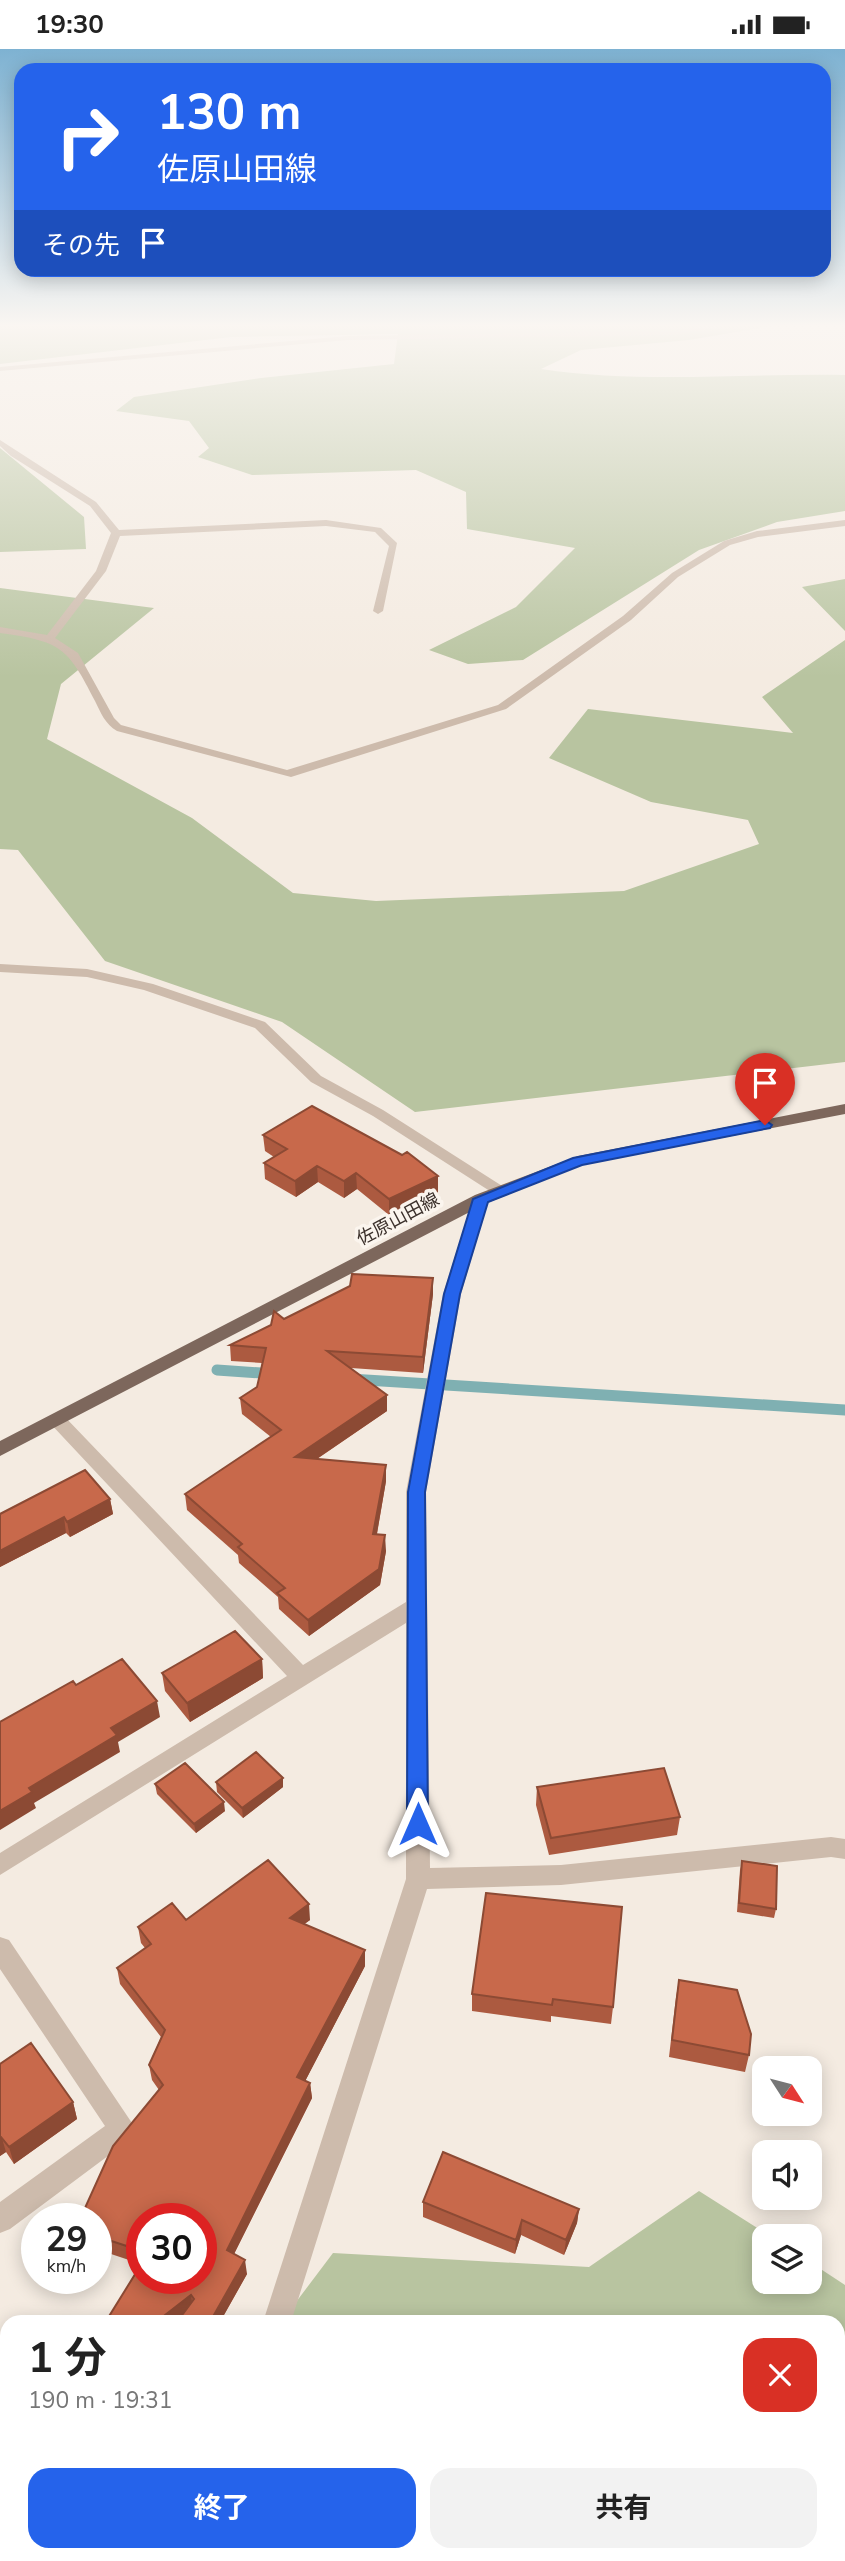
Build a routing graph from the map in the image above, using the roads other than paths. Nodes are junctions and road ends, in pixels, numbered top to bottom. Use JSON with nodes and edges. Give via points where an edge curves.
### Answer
{"nodes":[{"id":1,"x":0,"y":442,"type":"edge"},
{"id":2,"x":845,"y":523,"type":"edge"},
{"id":3,"x":116,"y":533,"type":"junction"},
{"id":4,"x":378,"y":611,"type":"dead end"},
{"id":5,"x":0,"y":629,"type":"edge"},
{"id":6,"x":51,"y":636,"type":"junction"},
{"id":7,"x":0,"y":968,"type":"edge"},
{"id":8,"x":845,"y":1109,"type":"edge"},
{"id":9,"x":502,"y":1191,"type":"junction"},
{"id":10,"x":481,"y":1199,"type":"junction"},
{"id":11,"x":57,"y":1421,"type":"junction"},
{"id":12,"x":0,"y":1449,"type":"edge"},
{"id":13,"x":418,"y":1605,"type":"junction"},
{"id":14,"x":302,"y":1678,"type":"junction"},
{"id":15,"x":845,"y":1849,"type":"edge"},
{"id":16,"x":0,"y":1865,"type":"edge"},
{"id":17,"x":418,"y":1879,"type":"junction"},
{"id":18,"x":0,"y":1948,"type":"edge"},
{"id":19,"x":0,"y":2219,"type":"edge"},
{"id":20,"x":279,"y":2315,"type":"edge"}],
"edges":[{"from":1,"to":3,"type":"street","via":[[107,515]]},
{"from":2,"to":6,"type":"street","via":[[758,534],[727,543],[675,575],[627,618],[502,706],[287,774],[112,725],[86,673],[67,646]]},
{"from":3,"to":4,"type":"street","via":[[326,523],[378,530],[394,545]]},
{"from":3,"to":6,"type":"street","via":[[101,571]]},
{"from":5,"to":6,"type":"street"},
{"from":7,"to":9,"type":"street","via":[[87,973],[260,1025],[316,1079]]},
{"from":8,"to":9,"type":"main road","name":"佐原山田線","via":[[578,1161]]},
{"from":9,"to":10,"type":"main road","name":"佐原山田線"},
{"from":10,"to":11,"type":"main road","name":"佐原山田線"},
{"from":10,"to":13,"type":"street","via":[[452,1294],[416,1492]]},
{"from":11,"to":12,"type":"main road","name":"佐原山田線"},
{"from":11,"to":14,"type":"street"},
{"from":13,"to":14,"type":"street"},
{"from":13,"to":17,"type":"street"},
{"from":14,"to":16,"type":"street"},
{"from":15,"to":17,"type":"street","via":[[561,1875]]},
{"from":17,"to":20,"type":"street"},
{"from":18,"to":19,"type":"street","via":[[123,2129]]}]}
